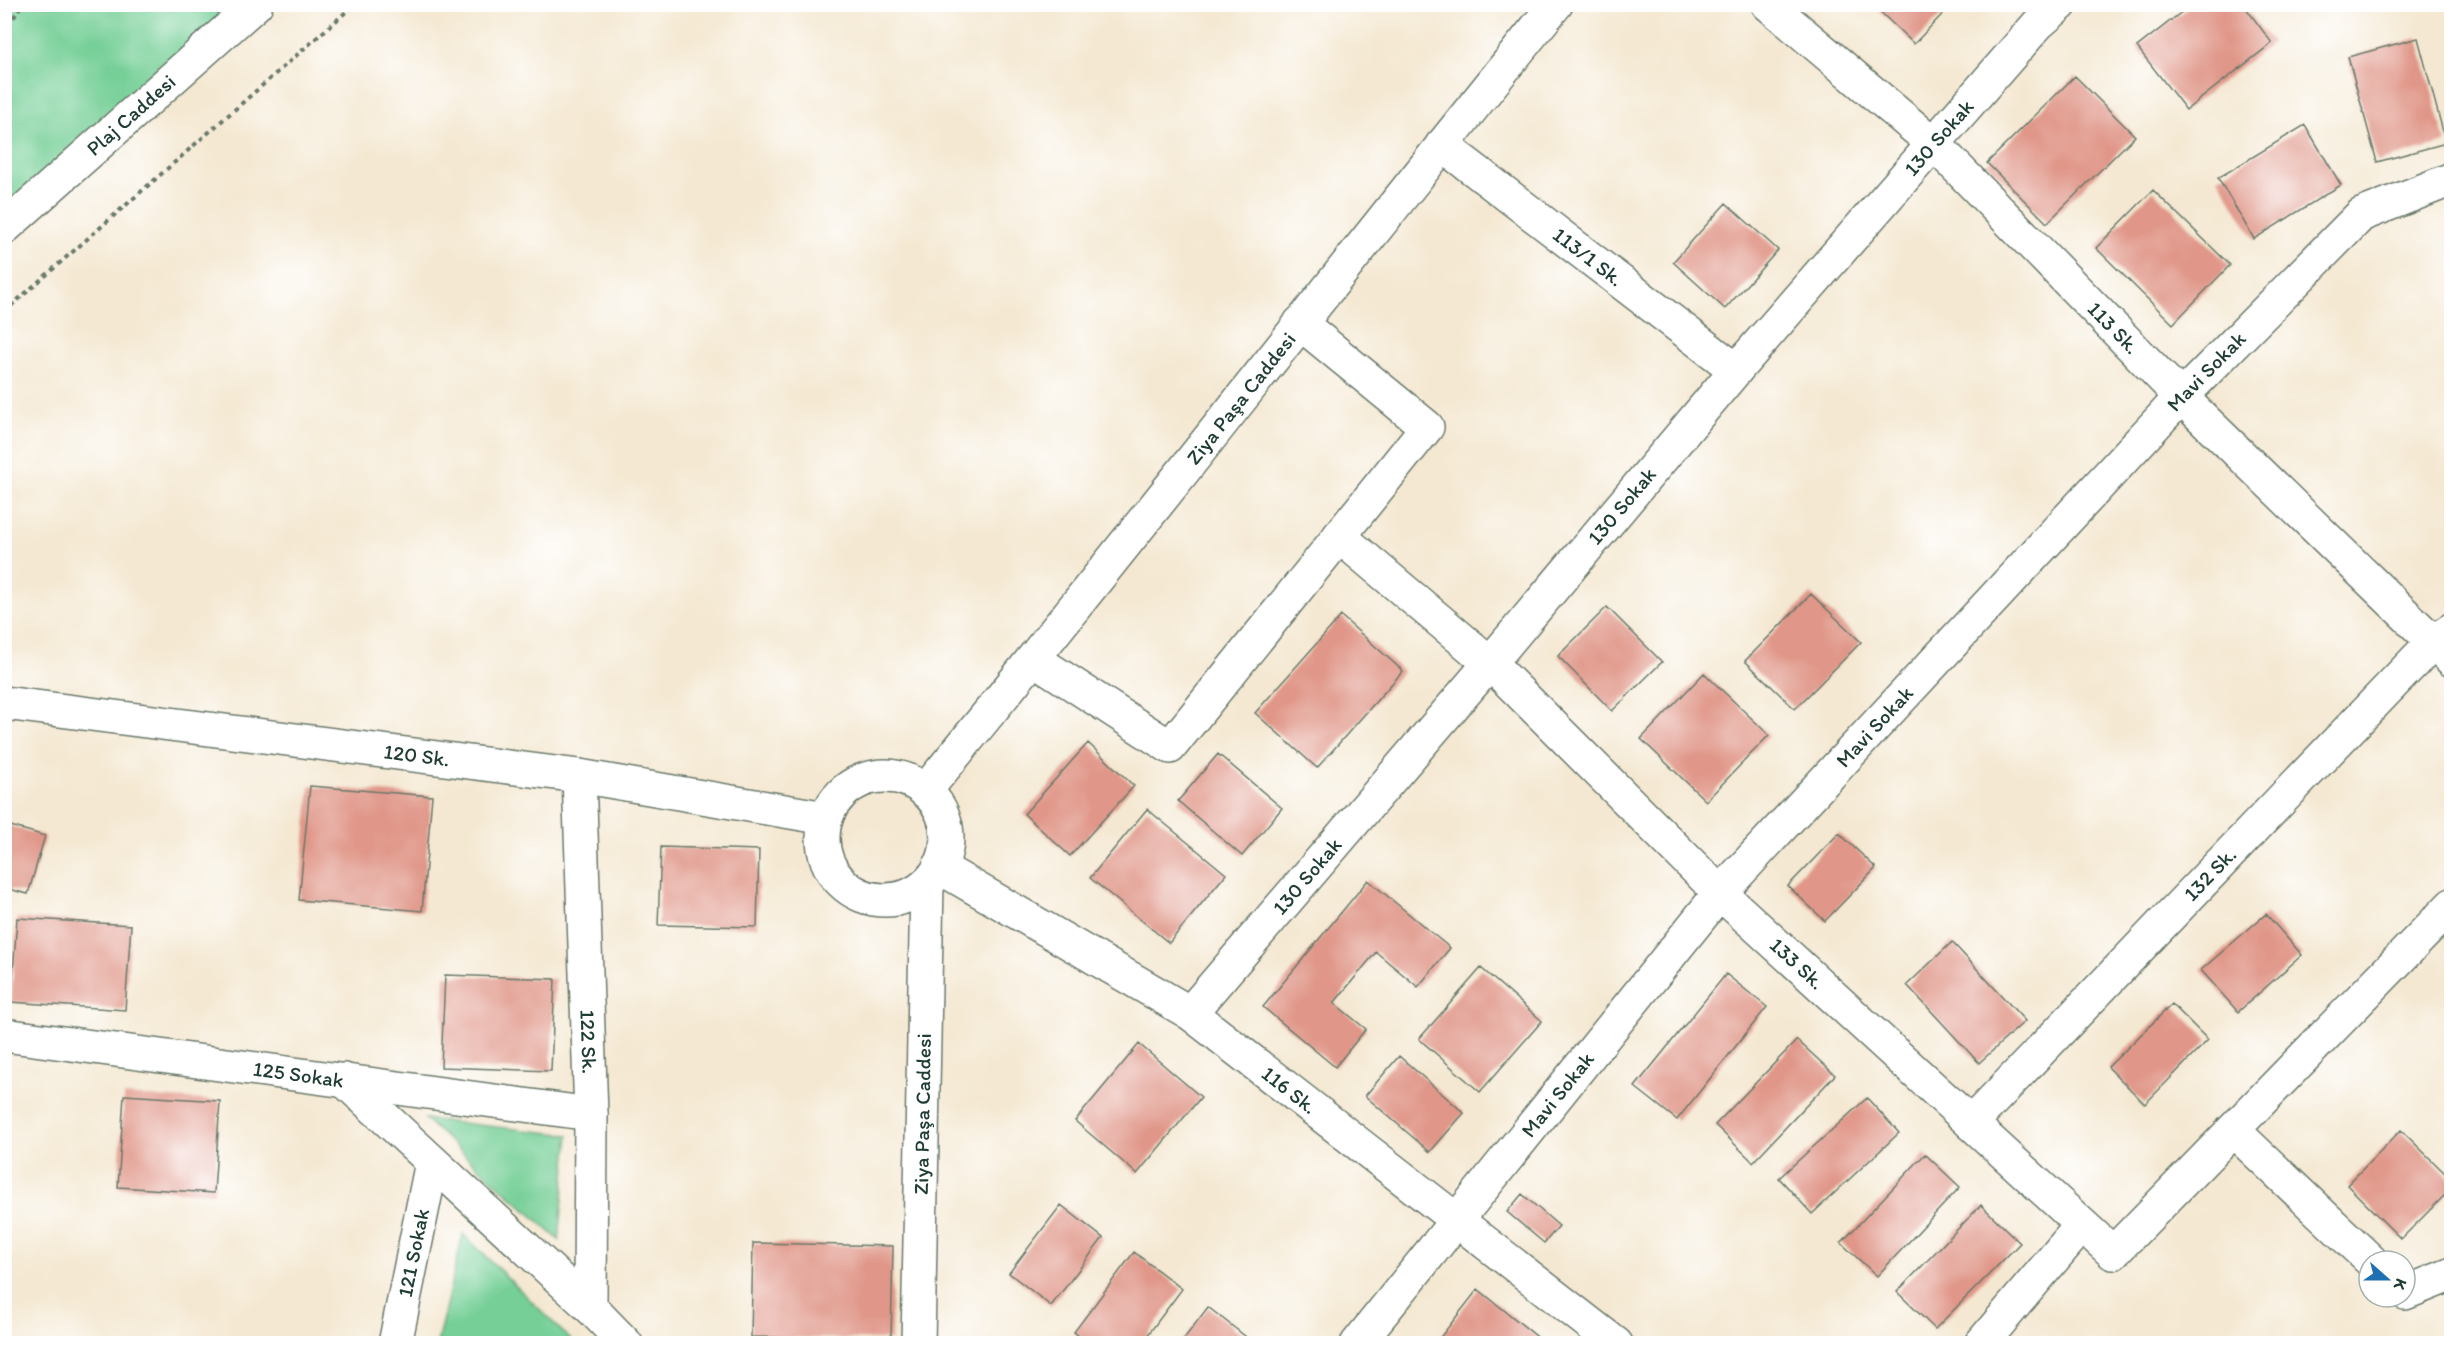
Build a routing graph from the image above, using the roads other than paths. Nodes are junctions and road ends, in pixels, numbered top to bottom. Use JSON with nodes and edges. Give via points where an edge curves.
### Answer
{"nodes":[{"id":1,"x":256,"y":4,"type":"edge"},
{"id":2,"x":1556,"y":4,"type":"edge"},
{"id":3,"x":1768,"y":4,"type":"edge"},
{"id":4,"x":2061,"y":4,"type":"edge"},
{"id":5,"x":1442,"y":145,"type":"junction"},
{"id":6,"x":1935,"y":145,"type":"junction"},
{"id":7,"x":2451,"y":179,"type":"edge"},
{"id":8,"x":4,"y":228,"type":"edge"},
{"id":9,"x":1300,"y":323,"type":"junction"},
{"id":10,"x":1736,"y":370,"type":"junction"},
{"id":11,"x":2181,"y":397,"type":"junction"},
{"id":12,"x":1339,"y":536,"type":"junction"},
{"id":13,"x":2445,"y":644,"type":"edge"},
{"id":14,"x":1034,"y":659,"type":"junction"},
{"id":15,"x":1490,"y":663,"type":"junction"},
{"id":16,"x":4,"y":703,"type":"edge"},
{"id":17,"x":579,"y":776,"type":"junction"},
{"id":18,"x":925,"y":791,"type":"junction"},
{"id":19,"x":826,"y":818,"type":"junction"},
{"id":20,"x":933,"y":876,"type":"junction"},
{"id":21,"x":1720,"y":893,"type":"junction"},
{"id":22,"x":2451,"y":905,"type":"edge"},
{"id":23,"x":1190,"y":1013,"type":"junction"},
{"id":24,"x":4,"y":1035,"type":"edge"},
{"id":25,"x":344,"y":1080,"type":"junction"},
{"id":26,"x":591,"y":1114,"type":"junction"},
{"id":27,"x":1971,"y":1123,"type":"junction"},
{"id":28,"x":2233,"y":1130,"type":"junction"},
{"id":29,"x":432,"y":1162,"type":"junction"},
{"id":30,"x":1455,"y":1220,"type":"junction"},
{"id":31,"x":2082,"y":1225,"type":"junction"},
{"id":32,"x":2358,"y":1249,"type":"edge"},
{"id":33,"x":2451,"y":1274,"type":"edge"},
{"id":34,"x":2417,"y":1288,"type":"edge"},
{"id":35,"x":590,"y":1307,"type":"junction"},
{"id":36,"x":1595,"y":1337,"type":"edge"},
{"id":37,"x":394,"y":1344,"type":"edge"},
{"id":38,"x":626,"y":1344,"type":"edge"},
{"id":39,"x":918,"y":1344,"type":"edge"},
{"id":40,"x":1357,"y":1344,"type":"edge"},
{"id":41,"x":1981,"y":1344,"type":"edge"}],
"edges":[{"from":1,"to":8,"type":"street","name":"Plaj Caddesi"},
{"from":2,"to":5,"type":"street","name":"Ziya Paşa Caddesi"},
{"from":3,"to":6,"type":"street","name":"113 Sk."},
{"from":4,"to":6,"type":"street","name":"130 Sokak","via":[[2038,24]]},
{"from":5,"to":9,"type":"street","name":"Ziya Paşa Caddesi"},
{"from":5,"to":10,"type":"street","name":"113/1 Sk."},
{"from":6,"to":10,"type":"street","name":"130 Sokak"},
{"from":6,"to":11,"type":"street","name":"113 Sk."},
{"from":7,"to":11,"type":"street","name":"Mavi Sokak","via":[[2361,215]]},
{"from":9,"to":12,"type":"street","via":[[1427,427]]},
{"from":9,"to":14,"type":"street","name":"Ziya Paşa Caddesi"},
{"from":10,"to":15,"type":"street","name":"130 Sokak"},
{"from":11,"to":13,"type":"street","name":"113 Sk."},
{"from":11,"to":21,"type":"street","name":"Mavi Sokak"},
{"from":12,"to":14,"type":"street","via":[[1170,747]]},
{"from":12,"to":15,"type":"street","name":"133 Sk."},
{"from":13,"to":27,"type":"street","name":"132 Sk."},
{"from":14,"to":18,"type":"street","name":"Ziya Paşa Caddesi"},
{"from":15,"to":21,"type":"street","name":"133 Sk."},
{"from":15,"to":23,"type":"street","name":"130 Sokak"},
{"from":16,"to":17,"type":"street","name":"120 Sk."},
{"from":17,"to":19,"type":"street","name":"120 Sk."},
{"from":17,"to":26,"type":"street","name":"122 Sk."},
{"from":18,"to":19,"type":"street","via":[[908,780],[888,776],[868,779],[850,787],[835,801]]},
{"from":18,"to":20,"type":"street","name":"Ziya Paşa Caddesi","via":[[946,826],[946,847]]},
{"from":19,"to":20,"type":"street","via":[[826,859],[836,877],[851,891],[870,899],[890,901],[910,895]]},
{"from":20,"to":23,"type":"street","name":"116 Sk."},
{"from":20,"to":39,"type":"street","name":"Ziya Paşa Caddesi"},
{"from":21,"to":27,"type":"street","name":"133 Sk."},
{"from":21,"to":30,"type":"street","name":"Mavi Sokak"},
{"from":22,"to":28,"type":"street"},
{"from":23,"to":30,"type":"street","name":"116 Sk."},
{"from":24,"to":25,"type":"street","name":"125 Sokak"},
{"from":25,"to":26,"type":"street","name":"125 Sokak"},
{"from":25,"to":29,"type":"street"},
{"from":26,"to":35,"type":"street","name":"122 Sk."},
{"from":27,"to":31,"type":"street","name":"133 Sk."},
{"from":28,"to":31,"type":"street","name":"133 Sk.","via":[[2113,1253]]},
{"from":28,"to":32,"type":"street"},
{"from":29,"to":35,"type":"street"},
{"from":29,"to":37,"type":"street","name":"121 Sokak"},
{"from":30,"to":36,"type":"street","name":"116 Sk."},
{"from":30,"to":40,"type":"street","name":"Mavi Sokak"},
{"from":31,"to":41,"type":"street"},
{"from":33,"to":34,"type":"street"},
{"from":35,"to":38,"type":"street"}]}
